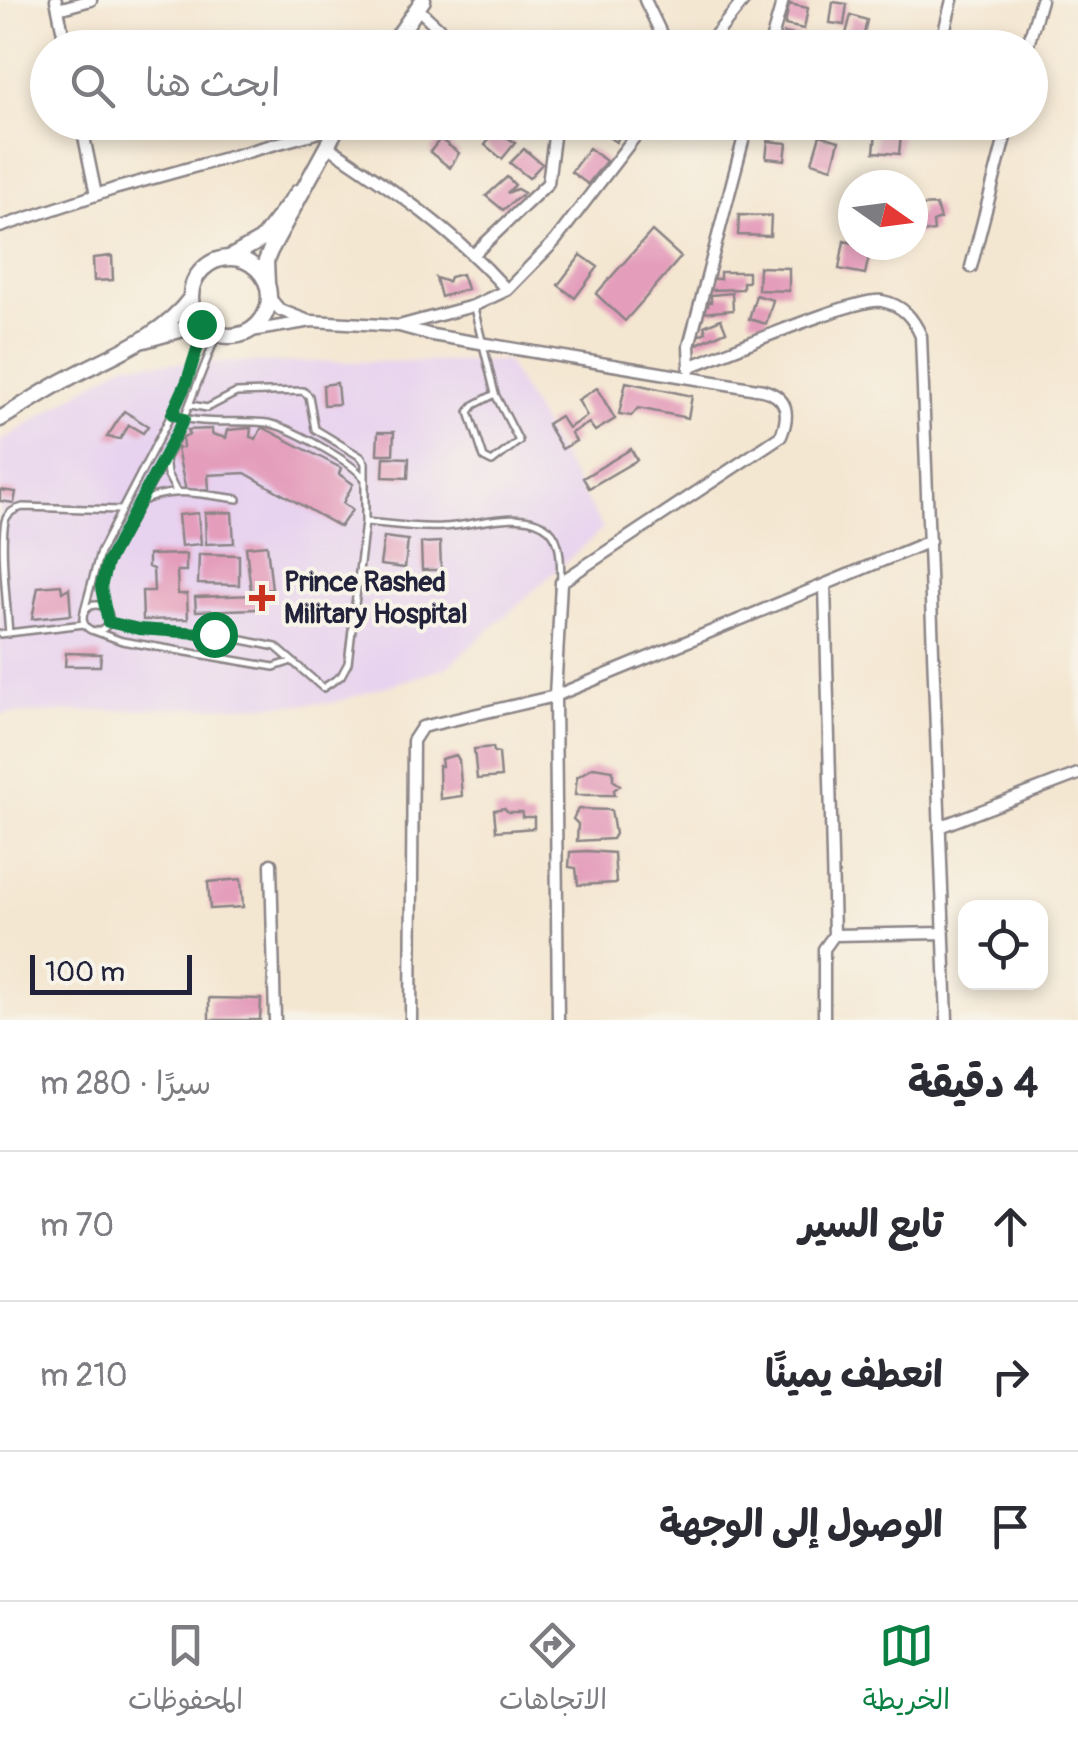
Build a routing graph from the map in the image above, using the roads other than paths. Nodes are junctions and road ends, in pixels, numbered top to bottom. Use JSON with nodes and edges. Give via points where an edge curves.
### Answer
{"nodes":[{"id":1,"x":91,"y":0,"type":"edge"},
{"id":2,"x":645,"y":0,"type":"edge"},
{"id":3,"x":744,"y":0,"type":"edge"},
{"id":4,"x":782,"y":0,"type":"edge"},
{"id":5,"x":952,"y":0,"type":"edge"},
{"id":6,"x":1041,"y":0,"type":"edge"},
{"id":7,"x":420,"y":4,"type":"edge"},
{"id":8,"x":57,"y":5,"type":"edge"},
{"id":9,"x":62,"y":30,"type":"edge"},
{"id":10,"x":402,"y":30,"type":"edge"},
{"id":11,"x":444,"y":30,"type":"edge"},
{"id":12,"x":659,"y":30,"type":"edge"},
{"id":13,"x":720,"y":30,"type":"edge"},
{"id":14,"x":774,"y":30,"type":"edge"},
{"id":15,"x":944,"y":30,"type":"edge"},
{"id":16,"x":1032,"y":30,"type":"edge"},
{"id":17,"x":85,"y":140,"type":"edge"},
{"id":18,"x":286,"y":140,"type":"edge"},
{"id":19,"x":329,"y":140,"type":"edge"},
{"id":20,"x":554,"y":140,"type":"edge"},
{"id":21,"x":632,"y":140,"type":"edge"},
{"id":22,"x":743,"y":140,"type":"edge"},
{"id":23,"x":1004,"y":140,"type":"edge"},
{"id":24,"x":326,"y":146,"type":"junction"},
{"id":25,"x":302,"y":188,"type":"junction"},
{"id":26,"x":96,"y":195,"type":"junction"},
{"id":27,"x":0,"y":227,"type":"edge"},
{"id":28,"x":474,"y":254,"type":"junction"},
{"id":29,"x":230,"y":258,"type":"junction"},
{"id":30,"x":971,"y":267,"type":"dead end"},
{"id":31,"x":507,"y":290,"type":"junction"},
{"id":32,"x":268,"y":291,"type":"junction"},
{"id":33,"x":190,"y":299,"type":"junction"},
{"id":34,"x":473,"y":306,"type":"junction"},
{"id":35,"x":312,"y":322,"type":"junction"},
{"id":36,"x":399,"y":326,"type":"junction"},
{"id":37,"x":207,"y":328,"type":"junction"},
{"id":38,"x":250,"y":330,"type":"junction"},
{"id":39,"x":144,"y":340,"type":"junction"},
{"id":40,"x":485,"y":343,"type":"junction"},
{"id":41,"x":690,"y":372,"type":"junction"},
{"id":42,"x":495,"y":394,"type":"junction"},
{"id":43,"x":190,"y":406,"type":"junction"},
{"id":44,"x":172,"y":414,"type":"junction"},
{"id":45,"x":0,"y":419,"type":"edge"},
{"id":46,"x":184,"y":419,"type":"junction"},
{"id":47,"x":165,"y":454,"type":"junction"},
{"id":48,"x":364,"y":478,"type":"junction"},
{"id":49,"x":176,"y":491,"type":"junction"},
{"id":50,"x":238,"y":498,"type":"dead end"},
{"id":51,"x":138,"y":504,"type":"junction"},
{"id":52,"x":120,"y":510,"type":"junction"},
{"id":53,"x":365,"y":522,"type":"junction"},
{"id":54,"x":930,"y":541,"type":"junction"},
{"id":55,"x":561,"y":582,"type":"junction"},
{"id":56,"x":825,"y":584,"type":"junction"},
{"id":57,"x":104,"y":606,"type":"junction"},
{"id":58,"x":84,"y":610,"type":"junction"},
{"id":59,"x":108,"y":622,"type":"junction"},
{"id":60,"x":84,"y":624,"type":"junction"},
{"id":61,"x":94,"y":631,"type":"junction"},
{"id":62,"x":0,"y":634,"type":"edge"},
{"id":63,"x":9,"y":634,"type":"junction"},
{"id":64,"x":290,"y":662,"type":"junction"},
{"id":65,"x":555,"y":696,"type":"junction"},
{"id":66,"x":1078,"y":774,"type":"edge"},
{"id":67,"x":938,"y":827,"type":"junction"},
{"id":68,"x":270,"y":864,"type":"dead end"},
{"id":69,"x":943,"y":933,"type":"junction"},
{"id":70,"x":834,"y":935,"type":"junction"},
{"id":71,"x":276,"y":1020,"type":"edge"},
{"id":72,"x":411,"y":1020,"type":"edge"},
{"id":73,"x":558,"y":1020,"type":"edge"},
{"id":74,"x":824,"y":1020,"type":"edge"},
{"id":75,"x":948,"y":1020,"type":"edge"}],
"edges":[{"from":1,"to":8,"type":"street"},
{"from":2,"to":12,"type":"street"},
{"from":3,"to":13,"type":"street"},
{"from":4,"to":14,"type":"street"},
{"from":5,"to":15,"type":"street"},
{"from":6,"to":16,"type":"street"},
{"from":7,"to":10,"type":"street"},
{"from":7,"to":11,"type":"street"},
{"from":8,"to":9,"type":"street"},
{"from":17,"to":26,"type":"street"},
{"from":18,"to":26,"type":"street"},
{"from":19,"to":24,"type":"street"},
{"from":20,"to":28,"type":"street","via":[[548,183]]},
{"from":21,"to":31,"type":"street"},
{"from":22,"to":41,"type":"street","via":[[689,346]]},
{"from":23,"to":30,"type":"street"},
{"from":24,"to":25,"type":"street"},
{"from":24,"to":28,"type":"street","via":[[420,207]]},
{"from":25,"to":29,"type":"street","via":[[261,240]]},
{"from":25,"to":32,"type":"street","via":[[266,261]]},
{"from":26,"to":27,"type":"street"},
{"from":28,"to":31,"type":"street"},
{"from":29,"to":32,"type":"street","via":[[253,265]]},
{"from":29,"to":33,"type":"street","via":[[197,275]]},
{"from":31,"to":34,"type":"street"},
{"from":32,"to":35,"type":"street","via":[[280,310]]},
{"from":32,"to":38,"type":"street","via":[[260,322]]},
{"from":33,"to":37,"type":"street"},
{"from":33,"to":39,"type":"street"},
{"from":34,"to":36,"type":"street"},
{"from":34,"to":40,"type":"lane"},
{"from":35,"to":36,"type":"street"},
{"from":35,"to":38,"type":"street"},
{"from":36,"to":40,"type":"street"},
{"from":37,"to":38,"type":"street","via":[[240,335]]},
{"from":37,"to":39,"type":"street"},
{"from":37,"to":43,"type":"lane"},
{"from":37,"to":44,"type":"lane"},
{"from":39,"to":45,"type":"street"},
{"from":40,"to":41,"type":"street"},
{"from":40,"to":42,"type":"lane"},
{"from":41,"to":54,"type":"street","via":[[865,301],[901,307],[921,336]]},
{"from":41,"to":55,"type":"street","via":[[775,393],[788,412],[781,436]]},
{"from":42,"to":42,"type":"lane","via":[[469,412],[484,458],[492,462],[519,441]]},
{"from":43,"to":46,"type":"lane"},
{"from":43,"to":48,"type":"lane","via":[[207,408],[236,393],[303,391],[315,429],[362,458]]},
{"from":44,"to":46,"type":"lane"},
{"from":44,"to":52,"type":"lane"},
{"from":46,"to":47,"type":"lane"},
{"from":46,"to":48,"type":"lane","via":[[274,424]]},
{"from":47,"to":49,"type":"lane"},
{"from":47,"to":51,"type":"lane"},
{"from":48,"to":53,"type":"lane"},
{"from":49,"to":50,"type":"lane"},
{"from":49,"to":51,"type":"lane"},
{"from":51,"to":57,"type":"lane","via":[[102,576]]},
{"from":52,"to":58,"type":"lane"},
{"from":52,"to":63,"type":"lane","via":[[12,510],[5,520],[3,564]]},
{"from":53,"to":55,"type":"lane","via":[[440,528],[530,520],[554,534]]},
{"from":53,"to":64,"type":"lane","via":[[348,663],[323,688]]},
{"from":54,"to":56,"type":"street"},
{"from":54,"to":67,"type":"street"},
{"from":55,"to":65,"type":"street"},
{"from":56,"to":65,"type":"street"},
{"from":56,"to":70,"type":"street"},
{"from":57,"to":58,"type":"lane"},
{"from":57,"to":59,"type":"lane"},
{"from":58,"to":60,"type":"lane"},
{"from":59,"to":61,"type":"lane"},
{"from":59,"to":64,"type":"lane","via":[[276,646]]},
{"from":60,"to":61,"type":"lane"},
{"from":60,"to":63,"type":"lane"},
{"from":61,"to":64,"type":"lane","via":[[274,667]]},
{"from":62,"to":63,"type":"lane"},
{"from":65,"to":72,"type":"street","via":[[416,733]]},
{"from":65,"to":73,"type":"street"},
{"from":66,"to":67,"type":"street"},
{"from":67,"to":69,"type":"street"},
{"from":68,"to":71,"type":"street"},
{"from":69,"to":70,"type":"street"},
{"from":69,"to":75,"type":"street"},
{"from":70,"to":74,"type":"street","via":[[824,949]]}]}
